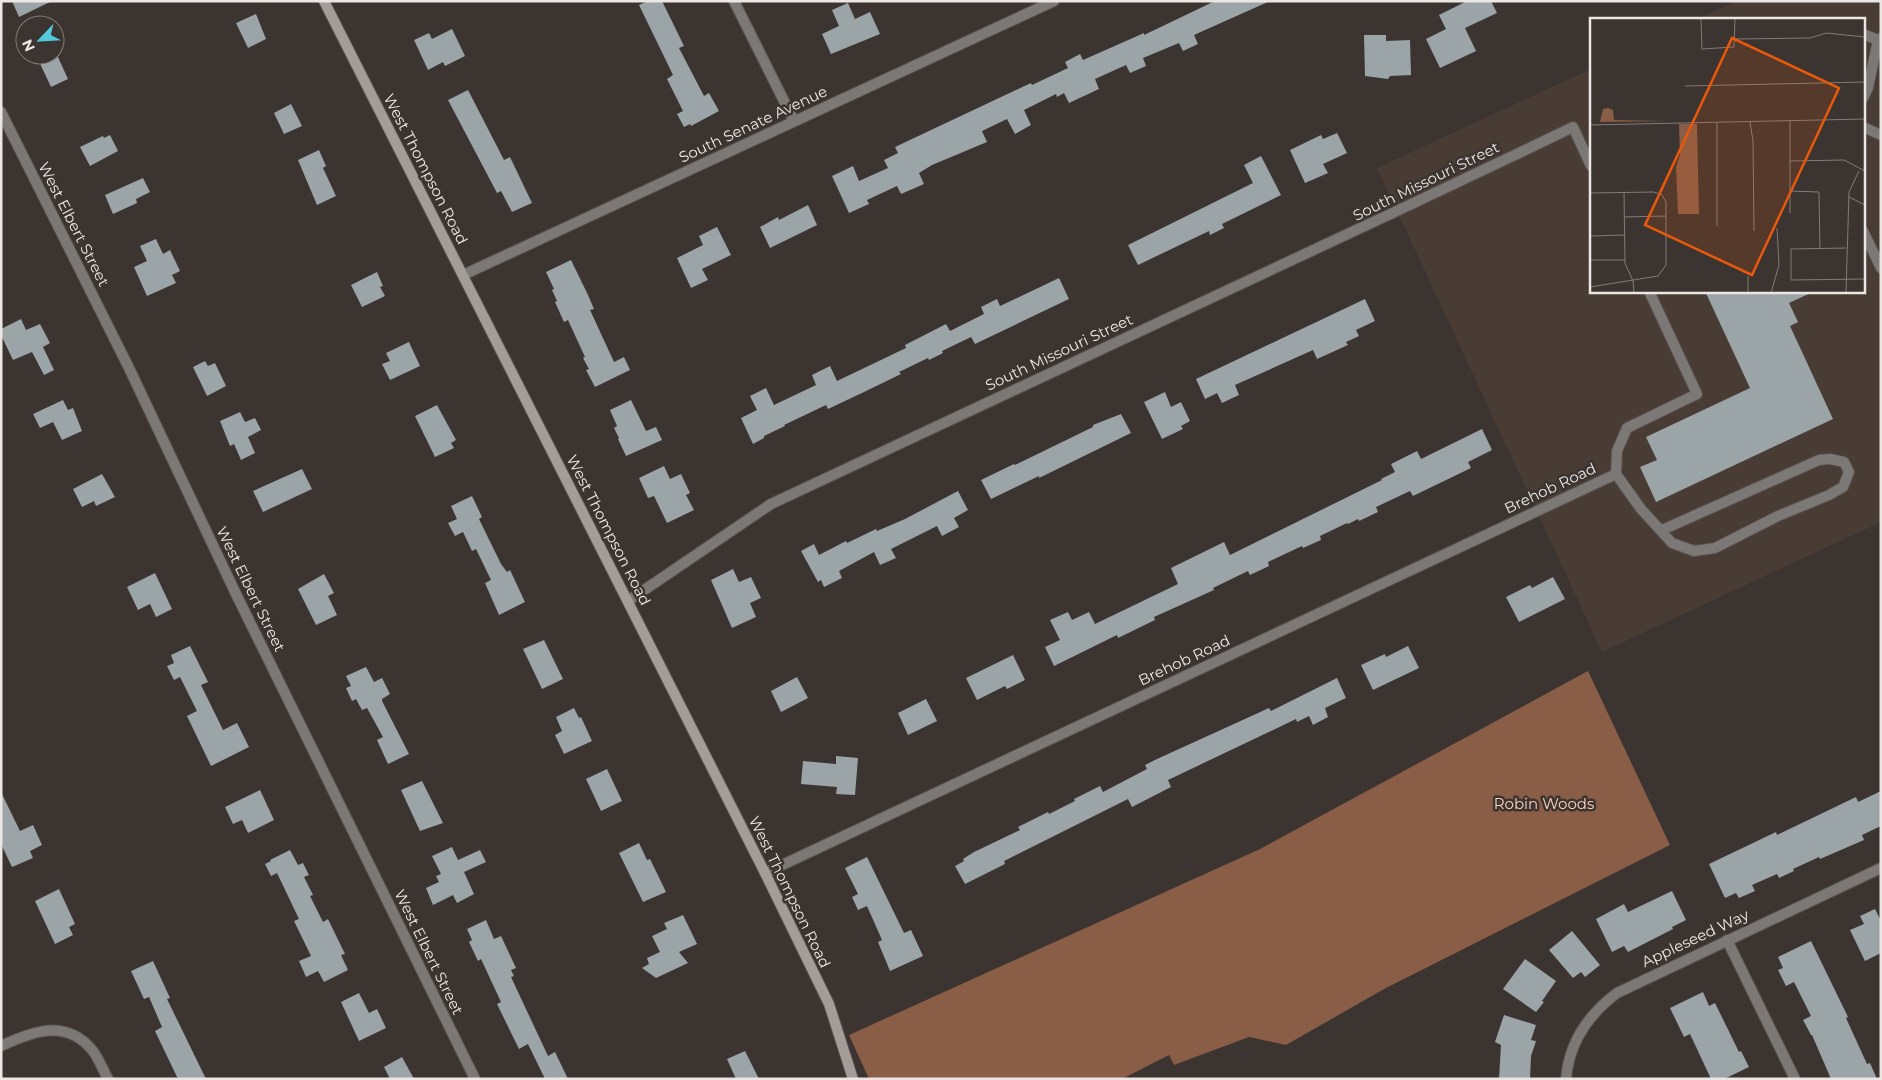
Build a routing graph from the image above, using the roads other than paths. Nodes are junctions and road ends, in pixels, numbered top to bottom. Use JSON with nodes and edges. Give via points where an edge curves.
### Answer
{"nodes":[{"id":1,"x":324,"y":1,"type":"edge"},
{"id":2,"x":734,"y":1,"type":"edge"},
{"id":3,"x":1048,"y":3,"type":"edge"},
{"id":4,"x":1864,"y":34,"type":"edge"},
{"id":5,"x":1879,"y":39,"type":"edge"},
{"id":6,"x":1864,"y":96,"type":"edge"},
{"id":7,"x":1,"y":112,"type":"edge"},
{"id":8,"x":794,"y":122,"type":"junction"},
{"id":9,"x":1864,"y":127,"type":"edge"},
{"id":10,"x":1881,"y":135,"type":"edge"},
{"id":11,"x":1590,"y":164,"type":"edge"},
{"id":12,"x":1864,"y":233,"type":"edge"},
{"id":13,"x":1881,"y":268,"type":"edge"},
{"id":14,"x":464,"y":275,"type":"junction"},
{"id":15,"x":1649,"y":292,"type":"edge"},
{"id":16,"x":1616,"y":474,"type":"junction"},
{"id":17,"x":1662,"y":530,"type":"junction"},
{"id":18,"x":628,"y":601,"type":"junction"},
{"id":19,"x":1881,"y":868,"type":"edge"},
{"id":20,"x":765,"y":873,"type":"junction"},
{"id":21,"x":1727,"y":940,"type":"junction"},
{"id":22,"x":1,"y":1046,"type":"edge"},
{"id":23,"x":108,"y":1079,"type":"edge"},
{"id":24,"x":474,"y":1079,"type":"edge"},
{"id":25,"x":853,"y":1079,"type":"edge"},
{"id":26,"x":1566,"y":1079,"type":"edge"},
{"id":27,"x":1795,"y":1079,"type":"edge"}],
"edges":[{"from":1,"to":14,"type":"main road","name":"West Thompson Road"},
{"from":2,"to":8,"type":"street"},
{"from":3,"to":8,"type":"street","name":"South Senate Avenue"},
{"from":4,"to":5,"type":"street"},
{"from":5,"to":6,"type":"street"},
{"from":7,"to":24,"type":"street","name":"West Elbert Street"},
{"from":8,"to":14,"type":"street","name":"South Senate Avenue"},
{"from":9,"to":10,"type":"street"},
{"from":11,"to":18,"type":"street","name":"South Missouri Street","via":[[1573,127],[771,504]]},
{"from":12,"to":13,"type":"street"},
{"from":14,"to":18,"type":"main road","name":"West Thompson Road"},
{"from":15,"to":16,"type":"street","via":[[1697,394],[1627,428],[1617,451]]},
{"from":16,"to":17,"type":"street","via":[[1641,509]]},
{"from":16,"to":20,"type":"street","name":"Brehob Road"},
{"from":17,"to":17,"type":"street","via":[[1672,543],[1694,551],[1715,548],[1829,495],[1843,487],[1849,472],[1844,462],[1819,460]]},
{"from":18,"to":20,"type":"main road","name":"West Thompson Road"},
{"from":19,"to":21,"type":"street","name":"Appleseed Way"},
{"from":20,"to":25,"type":"main road","name":"West Thompson Road","via":[[828,1004]]},
{"from":21,"to":26,"type":"street","name":"Appleseed Way","via":[[1617,992],[1602,1004],[1580,1033]]},
{"from":21,"to":27,"type":"street"},
{"from":22,"to":23,"type":"street","via":[[36,1031],[65,1032],[94,1052]]}]}
